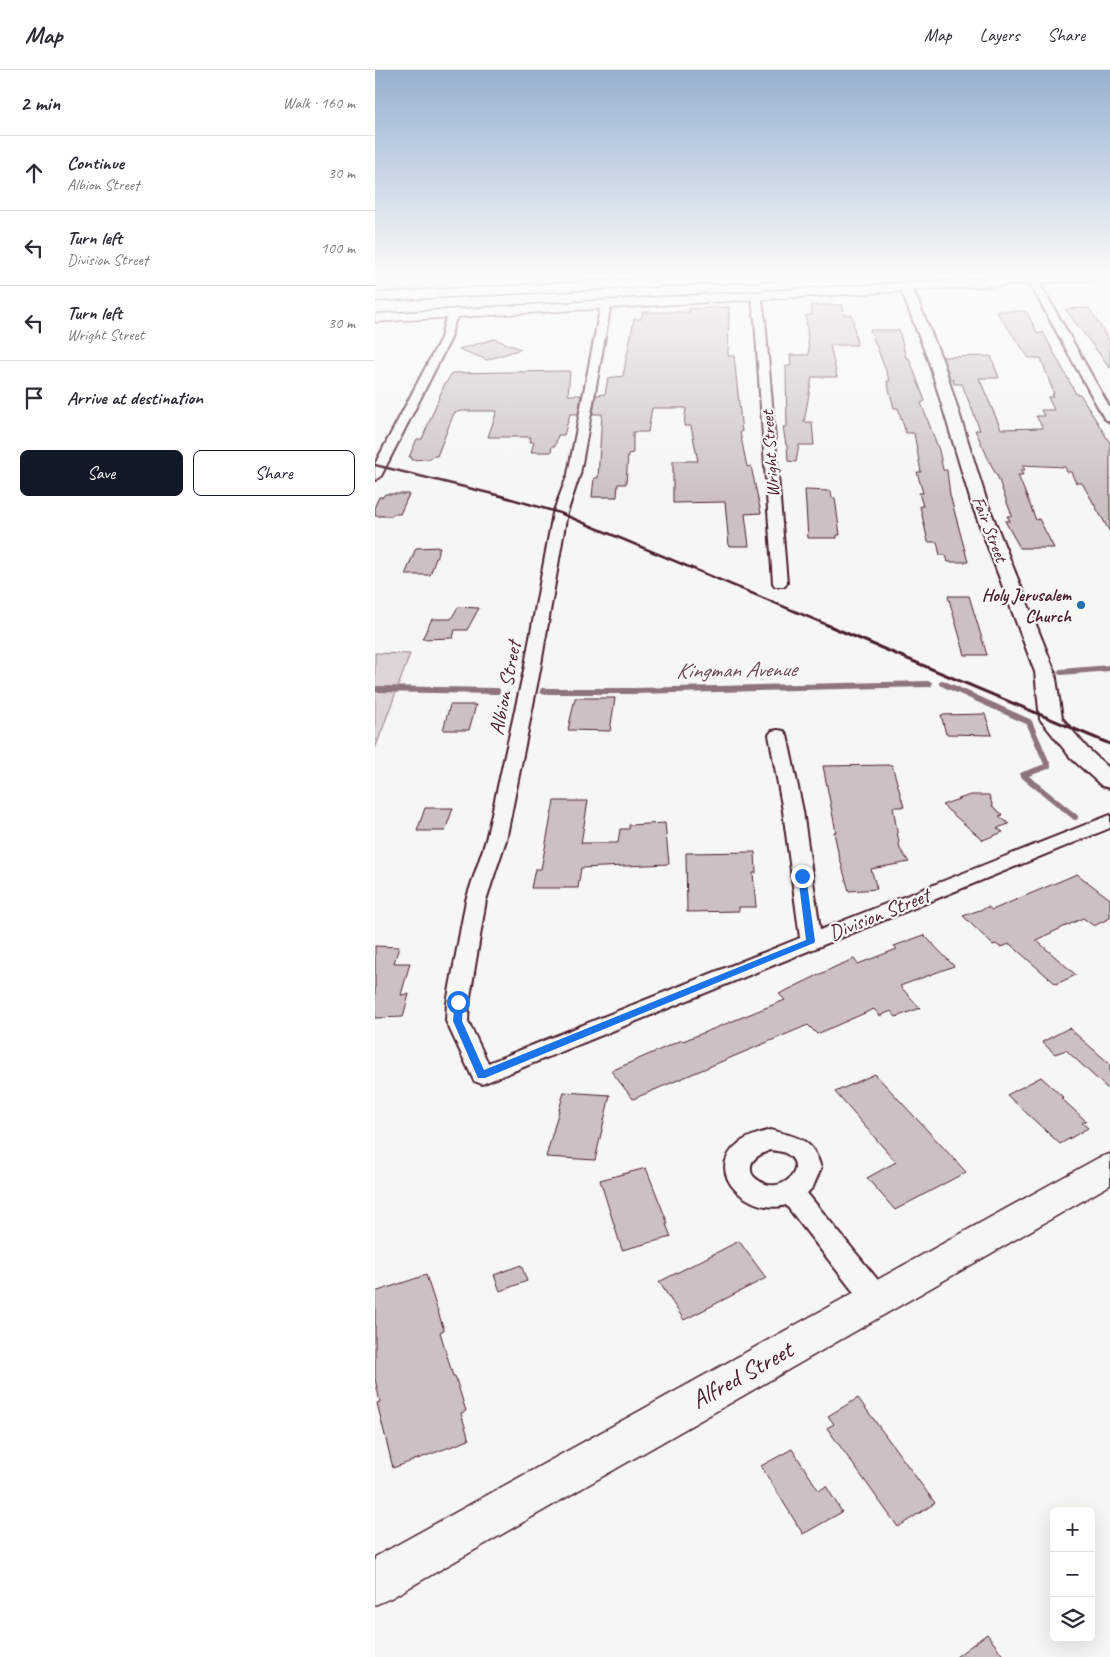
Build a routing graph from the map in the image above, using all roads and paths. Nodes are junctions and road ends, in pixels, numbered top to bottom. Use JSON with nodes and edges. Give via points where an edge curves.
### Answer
{"nodes":[{"id":1,"x":440,"y":350,"type":"edge"},
{"id":2,"x":598,"y":350,"type":"edge"},
{"id":3,"x":762,"y":350,"type":"edge"},
{"id":4,"x":931,"y":350,"type":"edge"},
{"id":5,"x":1071,"y":350,"type":"edge"},
{"id":6,"x":1097,"y":397,"type":"junction"},
{"id":7,"x":1110,"y":397,"type":"edge"},
{"id":8,"x":1110,"y":418,"type":"edge"},
{"id":9,"x":375,"y":476,"type":"edge"},
{"id":10,"x":780,"y":583,"type":"dead end"},
{"id":11,"x":777,"y":735,"type":"dead end"},
{"id":12,"x":1110,"y":781,"type":"edge"},
{"id":13,"x":1110,"y":821,"type":"edge"},
{"id":14,"x":811,"y":941,"type":"junction"},
{"id":15,"x":482,"y":1075,"type":"joint"},
{"id":16,"x":1110,"y":1168,"type":"edge"},
{"id":17,"x":791,"y":1192,"type":"dead end"},
{"id":18,"x":877,"y":1299,"type":"junction"},
{"id":19,"x":375,"y":1582,"type":"edge"}],
"edges":[{"from":1,"to":9,"type":"street"},
{"from":2,"to":15,"type":"street","name":"Albion Street","via":[[574,474],[560,513],[532,670],[496,840],[476,900],[458,1002],[457,1021]]},
{"from":3,"to":10,"type":"street","name":"Wright Street"},
{"from":4,"to":12,"type":"street","name":"Fair Street","via":[[979,502],[1045,672],[1051,719]]},
{"from":5,"to":6,"type":"street"},
{"from":6,"to":7,"type":"street"},
{"from":6,"to":8,"type":"street"},
{"from":11,"to":14,"type":"street","via":[[793,810]]},
{"from":13,"to":14,"type":"street","name":"Division Street"},
{"from":14,"to":15,"type":"street","name":"Division Street"},
{"from":16,"to":18,"type":"main road","name":"Alfred Street"},
{"from":17,"to":18,"type":"street"},
{"from":18,"to":19,"type":"main road","name":"Alfred Street"}]}
